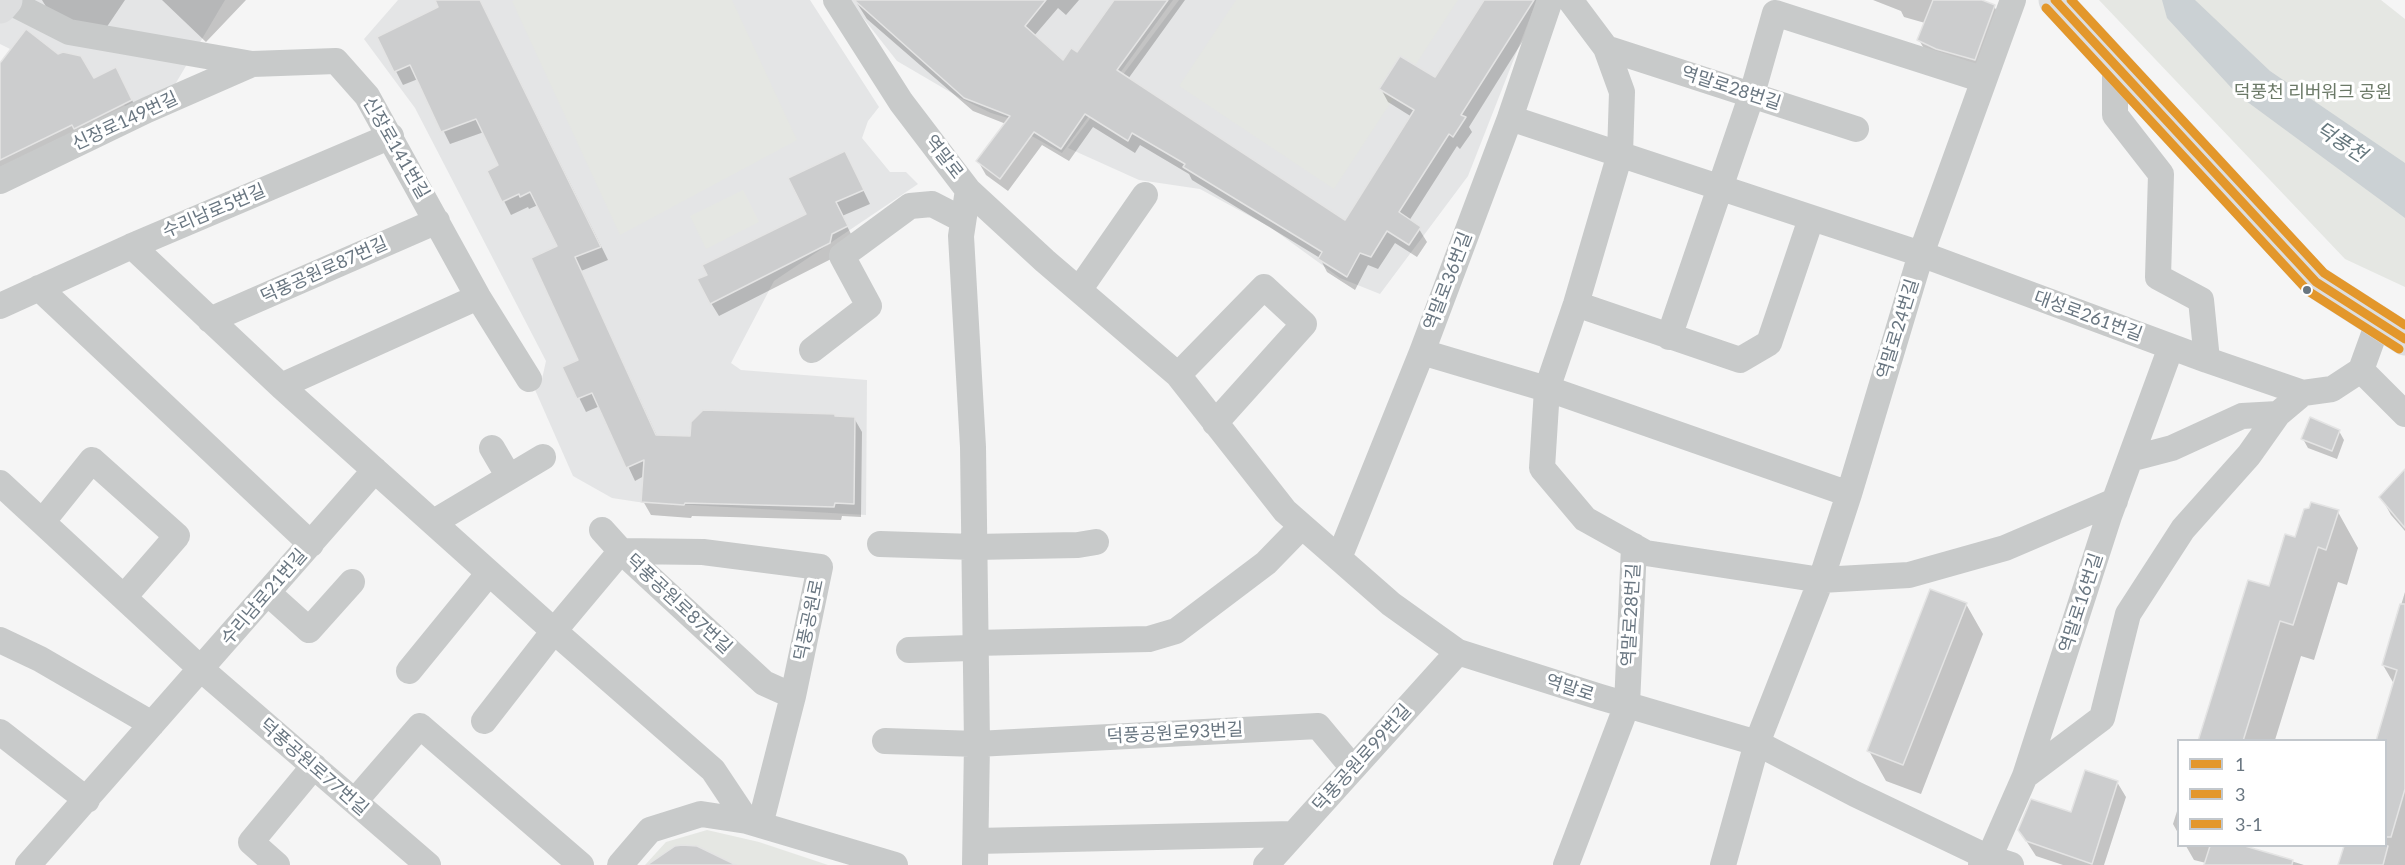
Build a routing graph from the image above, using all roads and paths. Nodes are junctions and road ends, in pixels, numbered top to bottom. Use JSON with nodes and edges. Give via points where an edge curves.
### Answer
{"nodes":[{"id":1,"x":6,"y":0,"type":"edge"},
{"id":2,"x":836,"y":0,"type":"edge"},
{"id":3,"x":1550,"y":0,"type":"edge"},
{"id":4,"x":1569,"y":0,"type":"edge"},
{"id":5,"x":2013,"y":0,"type":"edge"},
{"id":6,"x":2055,"y":0,"type":"edge"},
{"id":7,"x":0,"y":7,"type":"edge"},
{"id":8,"x":1606,"y":48,"type":"junction"},
{"id":9,"x":252,"y":64,"type":"junction"},
{"id":10,"x":2115,"y":65,"type":"junction"},
{"id":11,"x":1984,"y":80,"type":"junction"},
{"id":12,"x":1752,"y":94,"type":"junction"},
{"id":13,"x":1510,"y":118,"type":"junction"},
{"id":14,"x":1856,"y":129,"type":"dead end"},
{"id":15,"x":391,"y":136,"type":"junction"},
{"id":16,"x":1620,"y":154,"type":"junction"},
{"id":17,"x":0,"y":181,"type":"edge"},
{"id":18,"x":1721,"y":188,"type":"junction"},
{"id":19,"x":968,"y":190,"type":"junction"},
{"id":20,"x":1145,"y":195,"type":"dead end"},
{"id":21,"x":1811,"y":219,"type":"junction"},
{"id":22,"x":963,"y":220,"type":"junction"},
{"id":23,"x":437,"y":221,"type":"junction"},
{"id":24,"x":132,"y":246,"type":"junction"},
{"id":25,"x":1921,"y":254,"type":"junction"},
{"id":26,"x":39,"y":288,"type":"junction"},
{"id":27,"x":1078,"y":290,"type":"junction"},
{"id":28,"x":478,"y":297,"type":"junction"},
{"id":29,"x":1576,"y":304,"type":"junction"},
{"id":30,"x":0,"y":306,"type":"edge"},
{"id":31,"x":210,"y":320,"type":"junction"},
{"id":32,"x":2391,"y":331,"type":"edge"},
{"id":33,"x":1669,"y":337,"type":"junction"},
{"id":34,"x":2171,"y":347,"type":"junction"},
{"id":35,"x":812,"y":350,"type":"dead end"},
{"id":36,"x":1422,"y":352,"type":"junction"},
{"id":37,"x":2207,"y":360,"type":"junction"},
{"id":38,"x":2361,"y":370,"type":"junction"},
{"id":39,"x":1178,"y":375,"type":"junction"},
{"id":40,"x":529,"y":379,"type":"dead end"},
{"id":41,"x":281,"y":386,"type":"junction"},
{"id":42,"x":1547,"y":389,"type":"junction"},
{"id":43,"x":2303,"y":393,"type":"junction"},
{"id":44,"x":2278,"y":414,"type":"junction"},
{"id":45,"x":2405,"y":414,"type":"edge"},
{"id":46,"x":1215,"y":423,"type":"junction"},
{"id":47,"x":492,"y":448,"type":"dead end"},
{"id":48,"x":543,"y":457,"type":"dead end"},
{"id":49,"x":2130,"y":459,"type":"junction"},
{"id":50,"x":375,"y":470,"type":"junction"},
{"id":51,"x":508,"y":477,"type":"junction"},
{"id":52,"x":0,"y":483,"type":"edge"},
{"id":53,"x":1849,"y":494,"type":"junction"},
{"id":54,"x":2115,"y":501,"type":"junction"},
{"id":55,"x":43,"y":521,"type":"junction"},
{"id":56,"x":434,"y":522,"type":"junction"},
{"id":57,"x":1302,"y":526,"type":"junction"},
{"id":58,"x":602,"y":530,"type":"dead end"},
{"id":59,"x":1096,"y":542,"type":"dead end"},
{"id":60,"x":311,"y":544,"type":"junction"},
{"id":61,"x":880,"y":544,"type":"dead end"},
{"id":62,"x":1634,"y":546,"type":"junction"},
{"id":63,"x":974,"y":547,"type":"junction"},
{"id":64,"x":621,"y":551,"type":"junction"},
{"id":65,"x":1339,"y":558,"type":"junction"},
{"id":66,"x":489,"y":573,"type":"junction"},
{"id":67,"x":1821,"y":580,"type":"junction"},
{"id":68,"x":352,"y":582,"type":"dead end"},
{"id":69,"x":268,"y":594,"type":"junction"},
{"id":70,"x":124,"y":597,"type":"junction"},
{"id":71,"x":554,"y":631,"type":"junction"},
{"id":72,"x":0,"y":640,"type":"edge"},
{"id":73,"x":975,"y":643,"type":"junction"},
{"id":74,"x":909,"y":650,"type":"dead end"},
{"id":75,"x":1458,"y":652,"type":"junction"},
{"id":76,"x":201,"y":669,"type":"junction"},
{"id":77,"x":409,"y":671,"type":"dead end"},
{"id":78,"x":793,"y":696,"type":"junction"},
{"id":79,"x":1627,"y":705,"type":"junction"},
{"id":80,"x":484,"y":721,"type":"dead end"},
{"id":81,"x":152,"y":724,"type":"junction"},
{"id":82,"x":0,"y":732,"type":"edge"},
{"id":83,"x":885,"y":741,"type":"dead end"},
{"id":84,"x":1757,"y":743,"type":"junction"},
{"id":85,"x":977,"y":744,"type":"junction"},
{"id":86,"x":314,"y":766,"type":"junction"},
{"id":87,"x":1353,"y":768,"type":"junction"},
{"id":88,"x":2025,"y":776,"type":"junction"},
{"id":89,"x":87,"y":800,"type":"junction"},
{"id":90,"x":355,"y":801,"type":"junction"},
{"id":91,"x":753,"y":823,"type":"junction"},
{"id":92,"x":1293,"y":834,"type":"junction"},
{"id":93,"x":975,"y":853,"type":"edge"},
{"id":94,"x":1993,"y":863,"type":"edge"},
{"id":95,"x":28,"y":865,"type":"edge"},
{"id":96,"x":277,"y":865,"type":"edge"},
{"id":97,"x":428,"y":865,"type":"edge"},
{"id":98,"x":581,"y":865,"type":"edge"},
{"id":99,"x":620,"y":865,"type":"edge"},
{"id":100,"x":895,"y":865,"type":"edge"},
{"id":101,"x":1266,"y":865,"type":"edge"},
{"id":102,"x":1566,"y":865,"type":"edge"},
{"id":103,"x":1723,"y":865,"type":"edge"}],
"edges":[{"from":1,"to":7,"type":"street"},
{"from":1,"to":9,"type":"street","name":"신장로141번길","via":[[69,32]]},
{"from":2,"to":19,"type":"street","name":"역말로","via":[[901,102]]},
{"from":3,"to":13,"type":"street","name":"역말로36번길"},
{"from":4,"to":8,"type":"street","name":"역말로28번길"},
{"from":5,"to":11,"type":"street","name":"역말로24번길"},
{"from":6,"to":10,"type":"street"},
{"from":8,"to":12,"type":"street","name":"역말로28번길"},
{"from":8,"to":16,"type":"street","name":"역말로28번길","via":[[1622,92]]},
{"from":9,"to":15,"type":"street","name":"신장로141번길","via":[[336,61],[367,96]]},
{"from":9,"to":17,"type":"street","name":"신장로149번길"},
{"from":10,"to":32,"type":"street","via":[[2316,282]]},
{"from":10,"to":37,"type":"street","via":[[2115,115],[2161,174],[2158,277],[2201,300]]},
{"from":11,"to":12,"type":"street","via":[[1775,13]]},
{"from":11,"to":25,"type":"street","name":"역말로24번길"},
{"from":12,"to":14,"type":"street","name":"역말로28번길"},
{"from":12,"to":18,"type":"street"},
{"from":13,"to":16,"type":"street","name":"대성로261번길"},
{"from":13,"to":36,"type":"street","name":"역말로36번길"},
{"from":15,"to":23,"type":"street","name":"신장로141번길"},
{"from":15,"to":24,"type":"street","name":"수리남로5번길"},
{"from":16,"to":18,"type":"street","name":"대성로261번길"},
{"from":16,"to":29,"type":"street","name":"역말로28번길"},
{"from":18,"to":21,"type":"street","name":"대성로261번길"},
{"from":18,"to":33,"type":"street"},
{"from":19,"to":22,"type":"street"},
{"from":19,"to":27,"type":"street","name":"역말로"},
{"from":20,"to":27,"type":"street"},
{"from":21,"to":25,"type":"street","name":"대성로261번길"},
{"from":21,"to":33,"type":"street","via":[[1769,343],[1740,360]]},
{"from":22,"to":35,"type":"street","via":[[932,204],[910,206],[842,256],[869,306]]},
{"from":22,"to":63,"type":"street"},
{"from":23,"to":28,"type":"street","name":"신장로141번길"},
{"from":23,"to":31,"type":"street","name":"덕풍공원로87번길"},
{"from":24,"to":26,"type":"street","name":"수리남로5번길"},
{"from":24,"to":31,"type":"street"},
{"from":25,"to":34,"type":"street","name":"대성로261번길"},
{"from":25,"to":53,"type":"street","name":"역말로24번길"},
{"from":26,"to":30,"type":"street","name":"수리남로5번길"},
{"from":26,"to":60,"type":"street"},
{"from":27,"to":39,"type":"street","name":"역말로"},
{"from":28,"to":40,"type":"street","name":"신장로141번길"},
{"from":28,"to":41,"type":"street"},
{"from":29,"to":33,"type":"street"},
{"from":29,"to":42,"type":"street","name":"역말로28번길"},
{"from":31,"to":41,"type":"street"},
{"from":32,"to":38,"type":"street"},
{"from":34,"to":37,"type":"street","name":"대성로261번길"},
{"from":34,"to":49,"type":"street","name":"역말로16번길"},
{"from":36,"to":42,"type":"street"},
{"from":36,"to":65,"type":"street","name":"역말로36번길"},
{"from":37,"to":43,"type":"street","name":"대성로261번길"},
{"from":38,"to":43,"type":"street","name":"대성로261번길","via":[[2332,389]]},
{"from":38,"to":45,"type":"street"},
{"from":39,"to":46,"type":"street","name":"역말로"},
{"from":39,"to":46,"type":"street","via":[[1264,287],[1304,324]]},
{"from":41,"to":50,"type":"street"},
{"from":42,"to":53,"type":"street"},
{"from":42,"to":62,"type":"street","name":"역말로28번길","via":[[1542,468],[1585,519]]},
{"from":43,"to":44,"type":"street"},
{"from":44,"to":49,"type":"street","via":[[2242,416],[2172,448]]},
{"from":44,"to":88,"type":"street","via":[[2249,455],[2183,529],[2128,614],[2102,718]]},
{"from":46,"to":57,"type":"street","name":"역말로","via":[[1285,511]]},
{"from":47,"to":51,"type":"street"},
{"from":48,"to":51,"type":"street"},
{"from":49,"to":54,"type":"street","name":"역말로16번길"},
{"from":50,"to":56,"type":"street"},
{"from":50,"to":60,"type":"street","name":"수리남로21번길"},
{"from":51,"to":56,"type":"street"},
{"from":52,"to":55,"type":"street"},
{"from":53,"to":67,"type":"street","name":"역말로24번길"},
{"from":54,"to":67,"type":"street","via":[[2005,548],[1909,575]]},
{"from":54,"to":88,"type":"street","name":"역말로16번길"},
{"from":55,"to":70,"type":"street"},
{"from":55,"to":70,"type":"street","via":[[92,460],[177,536]]},
{"from":56,"to":66,"type":"street"},
{"from":57,"to":65,"type":"street","name":"역말로"},
{"from":57,"to":73,"type":"street","via":[[1266,563],[1176,631],[1149,639]]},
{"from":58,"to":64,"type":"street"},
{"from":59,"to":63,"type":"street"},
{"from":60,"to":69,"type":"street","name":"수리남로21번길"},
{"from":61,"to":63,"type":"street"},
{"from":62,"to":67,"type":"street","via":[[1646,553]]},
{"from":62,"to":79,"type":"street","name":"역말로28번길"},
{"from":63,"to":73,"type":"street"},
{"from":64,"to":71,"type":"street","name":"덕풍공원로87번길"},
{"from":64,"to":78,"type":"street","name":"덕풍공원로87번길","via":[[764,682]]},
{"from":64,"to":78,"type":"street","name":"덕풍공원로","via":[[703,552],[820,567]]},
{"from":65,"to":75,"type":"street","name":"역말로","via":[[1391,604]]},
{"from":66,"to":71,"type":"street"},
{"from":66,"to":77,"type":"street"},
{"from":67,"to":84,"type":"street","name":"역말로24번길"},
{"from":68,"to":69,"type":"street","via":[[309,630]]},
{"from":69,"to":76,"type":"street","name":"수리남로21번길"},
{"from":70,"to":76,"type":"street"},
{"from":71,"to":80,"type":"street","name":"덕풍공원로87번길"},
{"from":71,"to":91,"type":"street","via":[[713,770]]},
{"from":72,"to":81,"type":"street"},
{"from":73,"to":74,"type":"street","via":[[970,648]]},
{"from":73,"to":85,"type":"street"},
{"from":75,"to":79,"type":"street","name":"역말로"},
{"from":75,"to":87,"type":"street","name":"덕풍공원로99번길"},
{"from":76,"to":81,"type":"street","name":"수리남로21번길"},
{"from":76,"to":86,"type":"street","name":"덕풍공원로77번길"},
{"from":78,"to":91,"type":"street","name":"덕풍공원로"},
{"from":79,"to":84,"type":"street","name":"역말로"},
{"from":79,"to":102,"type":"street","name":"역말로28번길"},
{"from":81,"to":89,"type":"street","name":"수리남로21번길"},
{"from":82,"to":89,"type":"street"},
{"from":83,"to":85,"type":"street"},
{"from":84,"to":94,"type":"street","name":"역말로"},
{"from":84,"to":103,"type":"street","name":"역말로24번길"},
{"from":85,"to":87,"type":"street","name":"덕풍공원로93번길","via":[[1318,726]]},
{"from":85,"to":93,"type":"street"},
{"from":86,"to":90,"type":"street","name":"덕풍공원로77번길"},
{"from":86,"to":96,"type":"street","via":[[251,842]]},
{"from":87,"to":92,"type":"street","name":"덕풍공원로99번길"},
{"from":88,"to":94,"type":"street","name":"역말로16번길"},
{"from":89,"to":95,"type":"street","name":"수리남로21번길"},
{"from":90,"to":97,"type":"street","name":"덕풍공원로77번길"},
{"from":90,"to":98,"type":"street","via":[[420,726]]},
{"from":91,"to":99,"type":"street","via":[[701,814],[650,831]]},
{"from":91,"to":100,"type":"street"},
{"from":92,"to":93,"type":"street"},
{"from":92,"to":101,"type":"street","name":"덕풍공원로99번길"}]}
